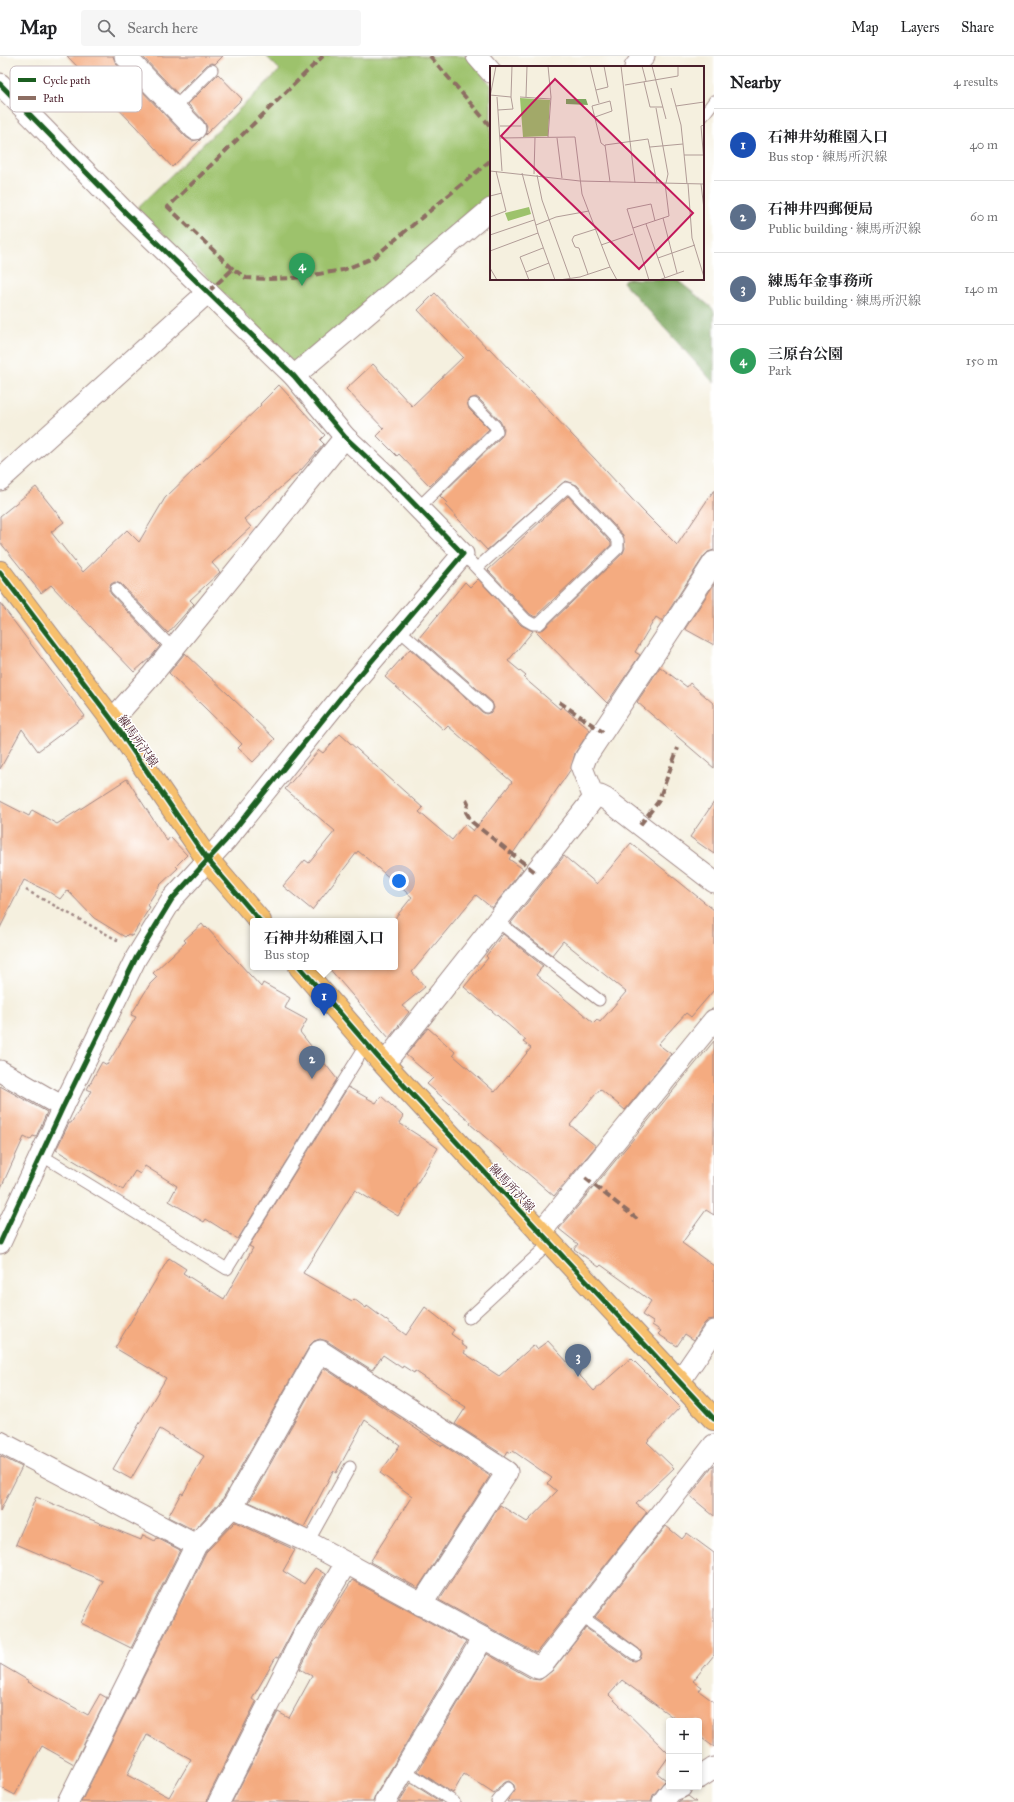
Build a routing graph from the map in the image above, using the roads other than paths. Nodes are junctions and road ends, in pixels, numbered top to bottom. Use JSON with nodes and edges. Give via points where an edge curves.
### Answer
{"nodes":[{"id":1,"x":477,"y":56,"type":"edge"},
{"id":2,"x":644,"y":56,"type":"edge"},
{"id":3,"x":128,"y":57,"type":"edge"},
{"id":4,"x":136,"y":66,"type":"edge"},
{"id":5,"x":636,"y":66,"type":"edge"},
{"id":6,"x":212,"y":70,"type":"dead end"},
{"id":7,"x":490,"y":71,"type":"edge"},
{"id":8,"x":142,"y":72,"type":"edge"},
{"id":9,"x":0,"y":84,"type":"edge"},
{"id":10,"x":10,"y":94,"type":"edge"},
{"id":11,"x":714,"y":101,"type":"edge"},
{"id":12,"x":175,"y":107,"type":"junction"},
{"id":13,"x":27,"y":112,"type":"edge"},
{"id":14,"x":704,"y":115,"type":"edge"},
{"id":15,"x":195,"y":129,"type":"dead end"},
{"id":16,"x":490,"y":210,"type":"edge"},
{"id":17,"x":208,"y":292,"type":"junction"},
{"id":18,"x":294,"y":376,"type":"junction"},
{"id":19,"x":474,"y":404,"type":"dead end"},
{"id":20,"x":345,"y":437,"type":"junction"},
{"id":21,"x":0,"y":480,"type":"edge"},
{"id":22,"x":418,"y":508,"type":"junction"},
{"id":23,"x":470,"y":561,"type":"junction"},
{"id":24,"x":714,"y":562,"type":"edge"},
{"id":25,"x":0,"y":572,"type":"edge"},
{"id":26,"x":116,"y":589,"type":"dead end"},
{"id":27,"x":399,"y":630,"type":"junction"},
{"id":28,"x":173,"y":649,"type":"junction"},
{"id":29,"x":487,"y":707,"type":"dead end"},
{"id":30,"x":112,"y":720,"type":"junction"},
{"id":31,"x":594,"y":798,"type":"junction"},
{"id":32,"x":207,"y":859,"type":"junction"},
{"id":33,"x":714,"y":882,"type":"edge"},
{"id":34,"x":257,"y":918,"type":"edge"},
{"id":35,"x":497,"y":921,"type":"junction"},
{"id":36,"x":303,"y":970,"type":"edge"},
{"id":37,"x":599,"y":1000,"type":"dead end"},
{"id":38,"x":714,"y":1020,"type":"edge"},
{"id":39,"x":366,"y":1045,"type":"junction"},
{"id":40,"x":384,"y":1064,"type":"junction"},
{"id":41,"x":0,"y":1070,"type":"edge"},
{"id":42,"x":63,"y":1107,"type":"junction"},
{"id":43,"x":41,"y":1155,"type":"junction"},
{"id":44,"x":545,"y":1238,"type":"junction"},
{"id":45,"x":0,"y":1243,"type":"edge"},
{"id":46,"x":469,"y":1318,"type":"dead end"},
{"id":47,"x":714,"y":1331,"type":"edge"},
{"id":48,"x":679,"y":1382,"type":"junction"},
{"id":49,"x":714,"y":1419,"type":"edge"},
{"id":50,"x":0,"y":1442,"type":"edge"},
{"id":51,"x":714,"y":1445,"type":"edge"},
{"id":52,"x":350,"y":1467,"type":"dead end"},
{"id":53,"x":232,"y":1507,"type":"junction"},
{"id":54,"x":308,"y":1542,"type":"junction"},
{"id":55,"x":196,"y":1545,"type":"junction"},
{"id":56,"x":346,"y":1563,"type":"junction"},
{"id":57,"x":421,"y":1606,"type":"junction"},
{"id":58,"x":581,"y":1616,"type":"junction"},
{"id":59,"x":483,"y":1638,"type":"junction"},
{"id":60,"x":636,"y":1654,"type":"dead end"},
{"id":61,"x":714,"y":1768,"type":"edge"},
{"id":62,"x":404,"y":1770,"type":"junction"},
{"id":63,"x":702,"y":1776,"type":"edge"},
{"id":64,"x":508,"y":1788,"type":"dead end"},
{"id":65,"x":674,"y":1790,"type":"edge"},
{"id":66,"x":68,"y":1802,"type":"edge"},
{"id":67,"x":219,"y":1802,"type":"edge"},
{"id":68,"x":385,"y":1802,"type":"edge"},
{"id":69,"x":454,"y":1802,"type":"edge"},
{"id":70,"x":497,"y":1802,"type":"edge"},
{"id":71,"x":662,"y":1802,"type":"edge"}],
"edges":[{"from":1,"to":7,"type":"street"},
{"from":2,"to":5,"type":"street"},
{"from":3,"to":4,"type":"street"},
{"from":6,"to":12,"type":"lane"},
{"from":8,"to":12,"type":"street"},
{"from":9,"to":10,"type":"street"},
{"from":11,"to":14,"type":"lane"},
{"from":12,"to":15,"type":"street"},
{"from":13,"to":17,"type":"street"},
{"from":16,"to":18,"type":"street"},
{"from":17,"to":18,"type":"street"},
{"from":17,"to":21,"type":"street"},
{"from":18,"to":20,"type":"street"},
{"from":19,"to":22,"type":"lane","via":[[497,431]]},
{"from":20,"to":22,"type":"street"},
{"from":20,"to":28,"type":"street"},
{"from":22,"to":23,"type":"street"},
{"from":23,"to":23,"type":"lane","via":[[526,620],[538,624],[618,548],[618,540],[572,490],[566,488]]},
{"from":23,"to":27,"type":"street"},
{"from":24,"to":31,"type":"street","via":[[586,757],[582,768]]},
{"from":25,"to":30,"type":"main road","name":"練馬所沢線"},
{"from":26,"to":28,"type":"lane"},
{"from":27,"to":29,"type":"lane"},
{"from":27,"to":32,"type":"street","via":[[342,696],[226,840]]},
{"from":28,"to":30,"type":"street"},
{"from":30,"to":32,"type":"main road","name":"練馬所沢線"},
{"from":31,"to":33,"type":"street","via":[[600,796],[606,799]]},
{"from":31,"to":35,"type":"street"},
{"from":32,"to":34,"type":"main road","name":"練馬所沢線"},
{"from":32,"to":42,"type":"street","via":[[172,899],[140,953]]},
{"from":35,"to":37,"type":"lane"},
{"from":35,"to":40,"type":"street"},
{"from":36,"to":39,"type":"main road","name":"練馬所沢線"},
{"from":38,"to":44,"type":"street"},
{"from":39,"to":40,"type":"main road","name":"練馬所沢線"},
{"from":39,"to":43,"type":"lane","via":[[227,1269]]},
{"from":40,"to":44,"type":"main road","name":"練馬所沢線"},
{"from":41,"to":42,"type":"street"},
{"from":42,"to":43,"type":"street"},
{"from":43,"to":45,"type":"street"},
{"from":44,"to":46,"type":"lane"},
{"from":44,"to":48,"type":"main road","name":"練馬所沢線"},
{"from":47,"to":48,"type":"street"},
{"from":48,"to":49,"type":"main road","name":"練馬所沢線"},
{"from":50,"to":55,"type":"street"},
{"from":51,"to":58,"type":"street"},
{"from":52,"to":54,"type":"lane"},
{"from":53,"to":54,"type":"street"},
{"from":53,"to":55,"type":"street"},
{"from":53,"to":57,"type":"street","via":[[320,1351],[507,1472]]},
{"from":54,"to":56,"type":"street"},
{"from":55,"to":66,"type":"street"},
{"from":56,"to":57,"type":"street"},
{"from":56,"to":67,"type":"street","via":[[304,1634]]},
{"from":57,"to":59,"type":"street"},
{"from":58,"to":59,"type":"street","via":[[538,1668]]},
{"from":58,"to":60,"type":"lane"},
{"from":59,"to":62,"type":"street"},
{"from":61,"to":63,"type":"street"},
{"from":62,"to":68,"type":"street"},
{"from":62,"to":69,"type":"lane"},
{"from":64,"to":70,"type":"lane"},
{"from":65,"to":71,"type":"street"}]}
